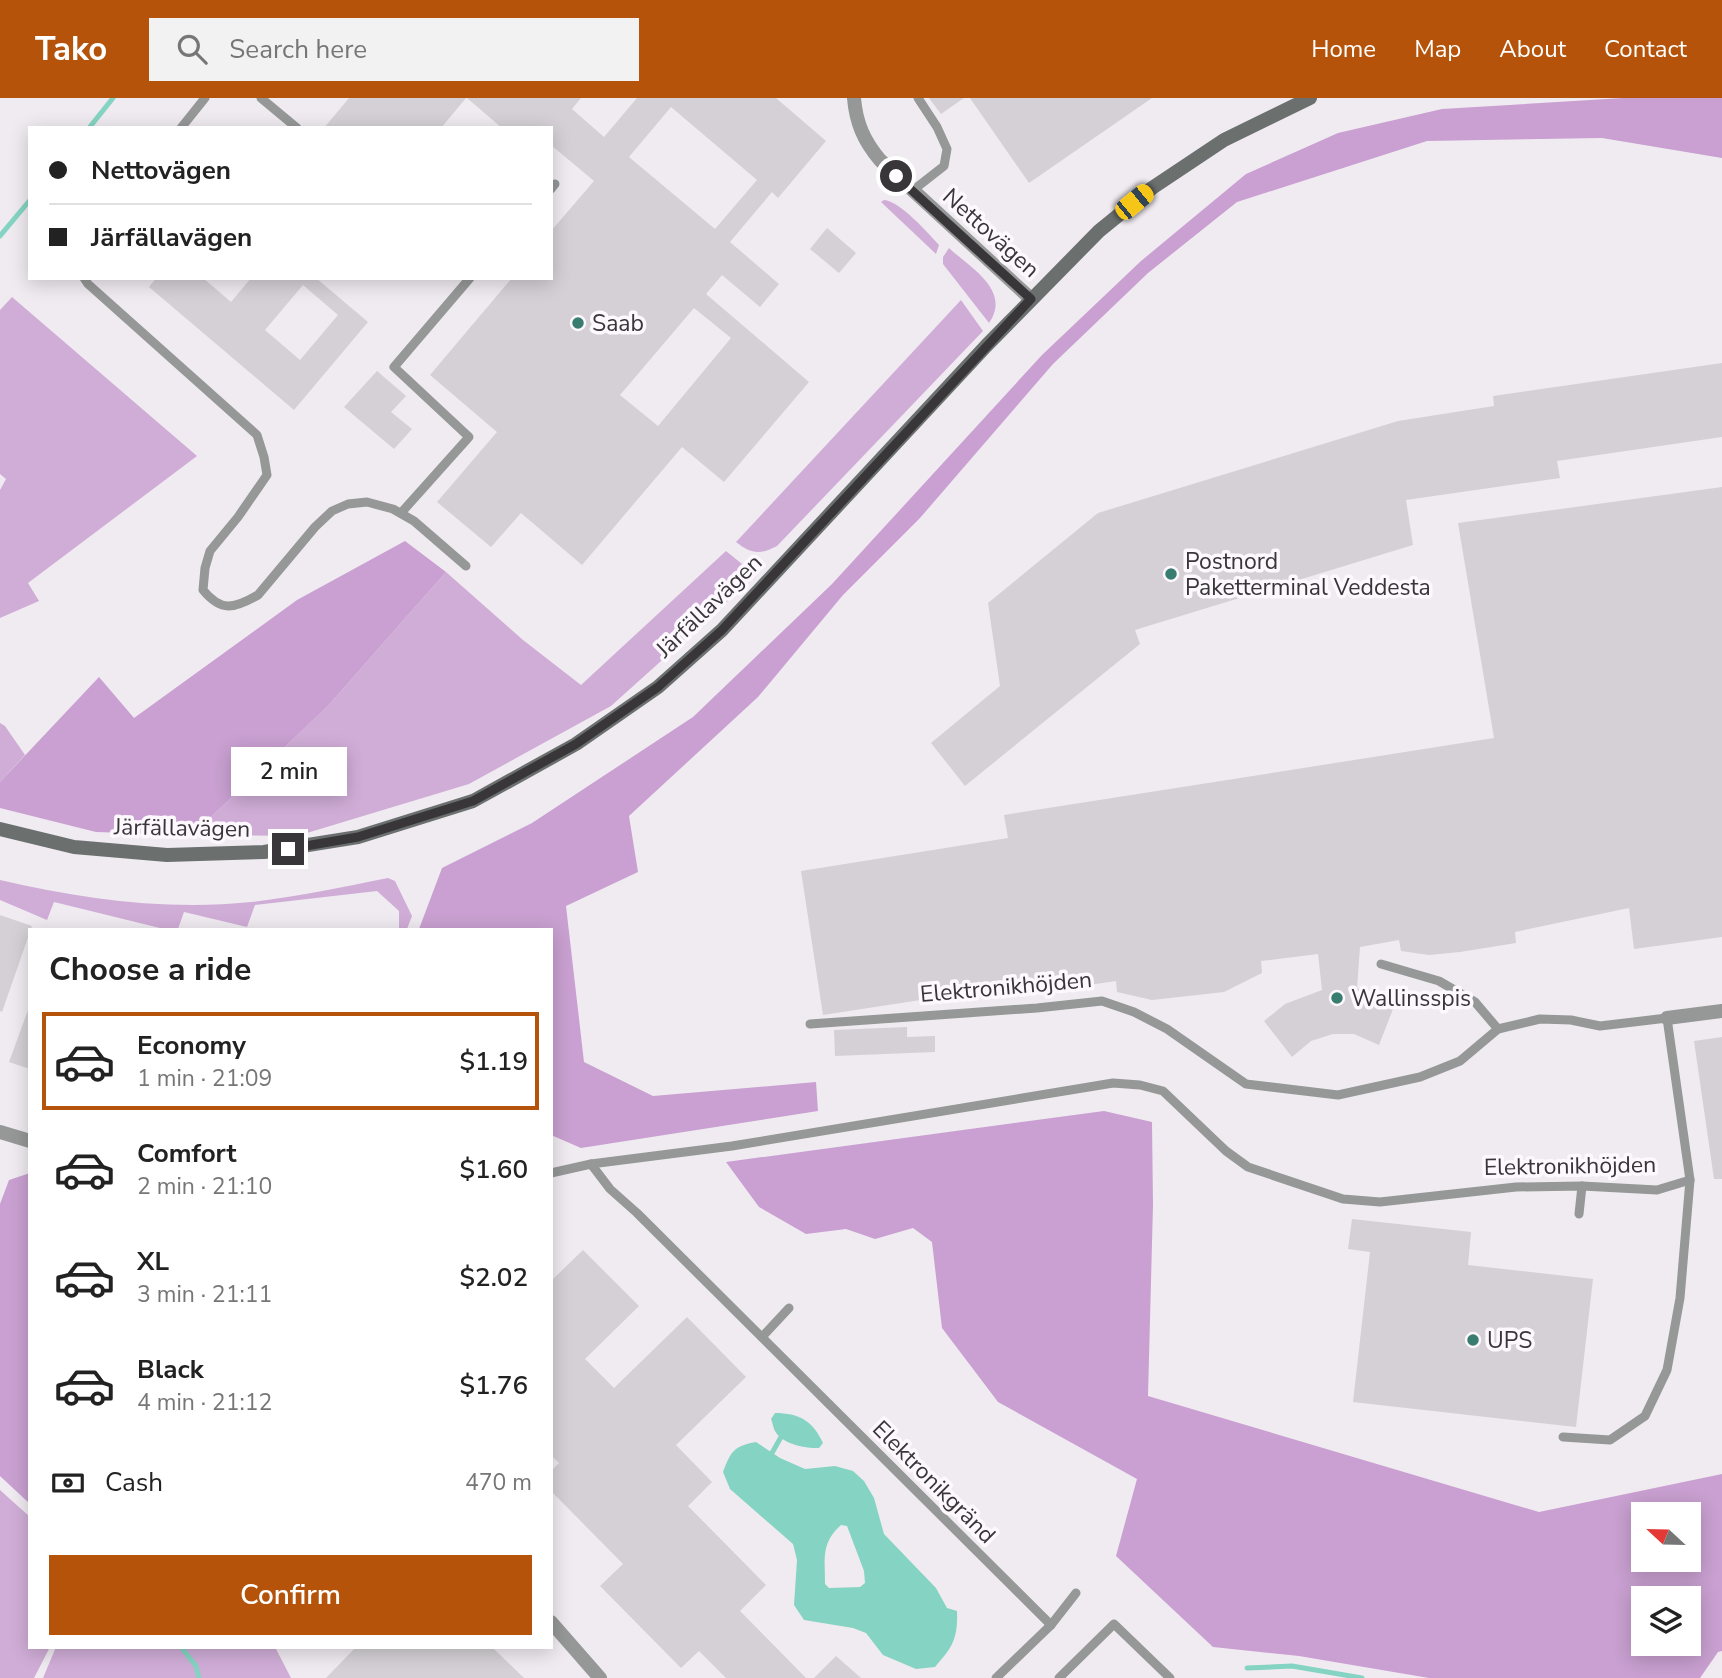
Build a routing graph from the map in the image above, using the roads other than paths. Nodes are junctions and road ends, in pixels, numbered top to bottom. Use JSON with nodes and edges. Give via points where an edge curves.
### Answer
{"nodes":[{"id":1,"x":205,"y":98,"type":"edge"},
{"id":2,"x":261,"y":98,"type":"edge"},
{"id":3,"x":854,"y":98,"type":"edge"},
{"id":4,"x":918,"y":98,"type":"edge"},
{"id":5,"x":1310,"y":98,"type":"edge"},
{"id":6,"x":183,"y":126,"type":"edge"},
{"id":7,"x":295,"y":126,"type":"edge"},
{"id":8,"x":912,"y":191,"type":"junction"},
{"id":9,"x":85,"y":280,"type":"edge"},
{"id":10,"x":468,"y":280,"type":"edge"},
{"id":11,"x":1031,"y":299,"type":"junction"},
{"id":12,"x":401,"y":513,"type":"junction"},
{"id":13,"x":467,"y":566,"type":"dead end"},
{"id":14,"x":0,"y":829,"type":"edge"},
{"id":15,"x":1381,"y":964,"type":"dead end"},
{"id":16,"x":1722,"y":1011,"type":"edge"},
{"id":17,"x":1667,"y":1018,"type":"junction"},
{"id":18,"x":810,"y":1024,"type":"dead end"},
{"id":19,"x":1498,"y":1029,"type":"junction"},
{"id":20,"x":0,"y":1132,"type":"edge"},
{"id":21,"x":28,"y":1140,"type":"edge"},
{"id":22,"x":591,"y":1164,"type":"junction"},
{"id":23,"x":553,"y":1173,"type":"edge"},
{"id":24,"x":1690,"y":1180,"type":"junction"},
{"id":25,"x":1582,"y":1186,"type":"junction"},
{"id":26,"x":1579,"y":1214,"type":"dead end"},
{"id":27,"x":789,"y":1308,"type":"dead end"},
{"id":28,"x":762,"y":1337,"type":"junction"},
{"id":29,"x":1563,"y":1437,"type":"dead end"},
{"id":30,"x":1076,"y":1593,"type":"dead end"},
{"id":31,"x":553,"y":1624,"type":"edge"},
{"id":32,"x":1051,"y":1625,"type":"junction"},
{"id":33,"x":600,"y":1678,"type":"edge"},
{"id":34,"x":996,"y":1678,"type":"edge"},
{"id":35,"x":1059,"y":1678,"type":"edge"},
{"id":36,"x":1170,"y":1678,"type":"edge"}],
"edges":[{"from":1,"to":6,"type":"lane"},
{"from":2,"to":7,"type":"lane"},
{"from":3,"to":8,"type":"street","name":"Nettovägen","via":[[864,140]]},
{"from":4,"to":8,"type":"lane","via":[[947,149],[944,166]]},
{"from":5,"to":11,"type":"street","name":"Järfällavägen","via":[[1224,139],[1152,188],[1099,231]]},
{"from":8,"to":11,"type":"street","name":"Nettovägen"},
{"from":9,"to":12,"type":"lane","via":[[257,435],[267,475],[210,551],[203,590],[214,603],[230,606],[258,595],[332,511],[367,502]]},
{"from":10,"to":12,"type":"lane","via":[[394,367],[469,437]]},
{"from":11,"to":14,"type":"street","name":"Järfällavägen","via":[[722,630],[658,687],[576,744],[473,801],[358,837],[264,852],[140,853],[74,847]]},
{"from":12,"to":13,"type":"lane"},
{"from":15,"to":19,"type":"lane","via":[[1439,981],[1475,1002]]},
{"from":16,"to":17,"type":"street","name":"Elektronikhöjden"},
{"from":17,"to":19,"type":"lane","name":"Elektronikhöjden","via":[[1600,1026],[1540,1019]]},
{"from":17,"to":24,"type":"lane","name":"Elektronikhöjden"},
{"from":18,"to":19,"type":"lane","name":"Elektronikhöjden","via":[[1102,1001],[1167,1028],[1246,1084],[1338,1095],[1420,1077],[1460,1061]]},
{"from":20,"to":21,"type":"street"},
{"from":22,"to":23,"type":"lane"},
{"from":22,"to":25,"type":"lane","name":"Elektronikhöjden","via":[[732,1146],[1113,1083],[1163,1091],[1248,1167],[1343,1199],[1380,1202],[1516,1186]]},
{"from":22,"to":28,"type":"lane","name":"Elektronikgränd","via":[[610,1189]]},
{"from":24,"to":25,"type":"lane","name":"Elektronikhöjden","via":[[1657,1190]]},
{"from":24,"to":29,"type":"lane","name":"Elektronikhöjden","via":[[1681,1298],[1670,1358],[1645,1416],[1610,1440]]},
{"from":25,"to":26,"type":"lane"},
{"from":27,"to":28,"type":"lane"},
{"from":28,"to":32,"type":"lane","name":"Elektronikgränd"},
{"from":30,"to":32,"type":"lane"},
{"from":31,"to":33,"type":"street"},
{"from":32,"to":34,"type":"lane"},
{"from":35,"to":36,"type":"lane","via":[[1114,1624]]}]}
